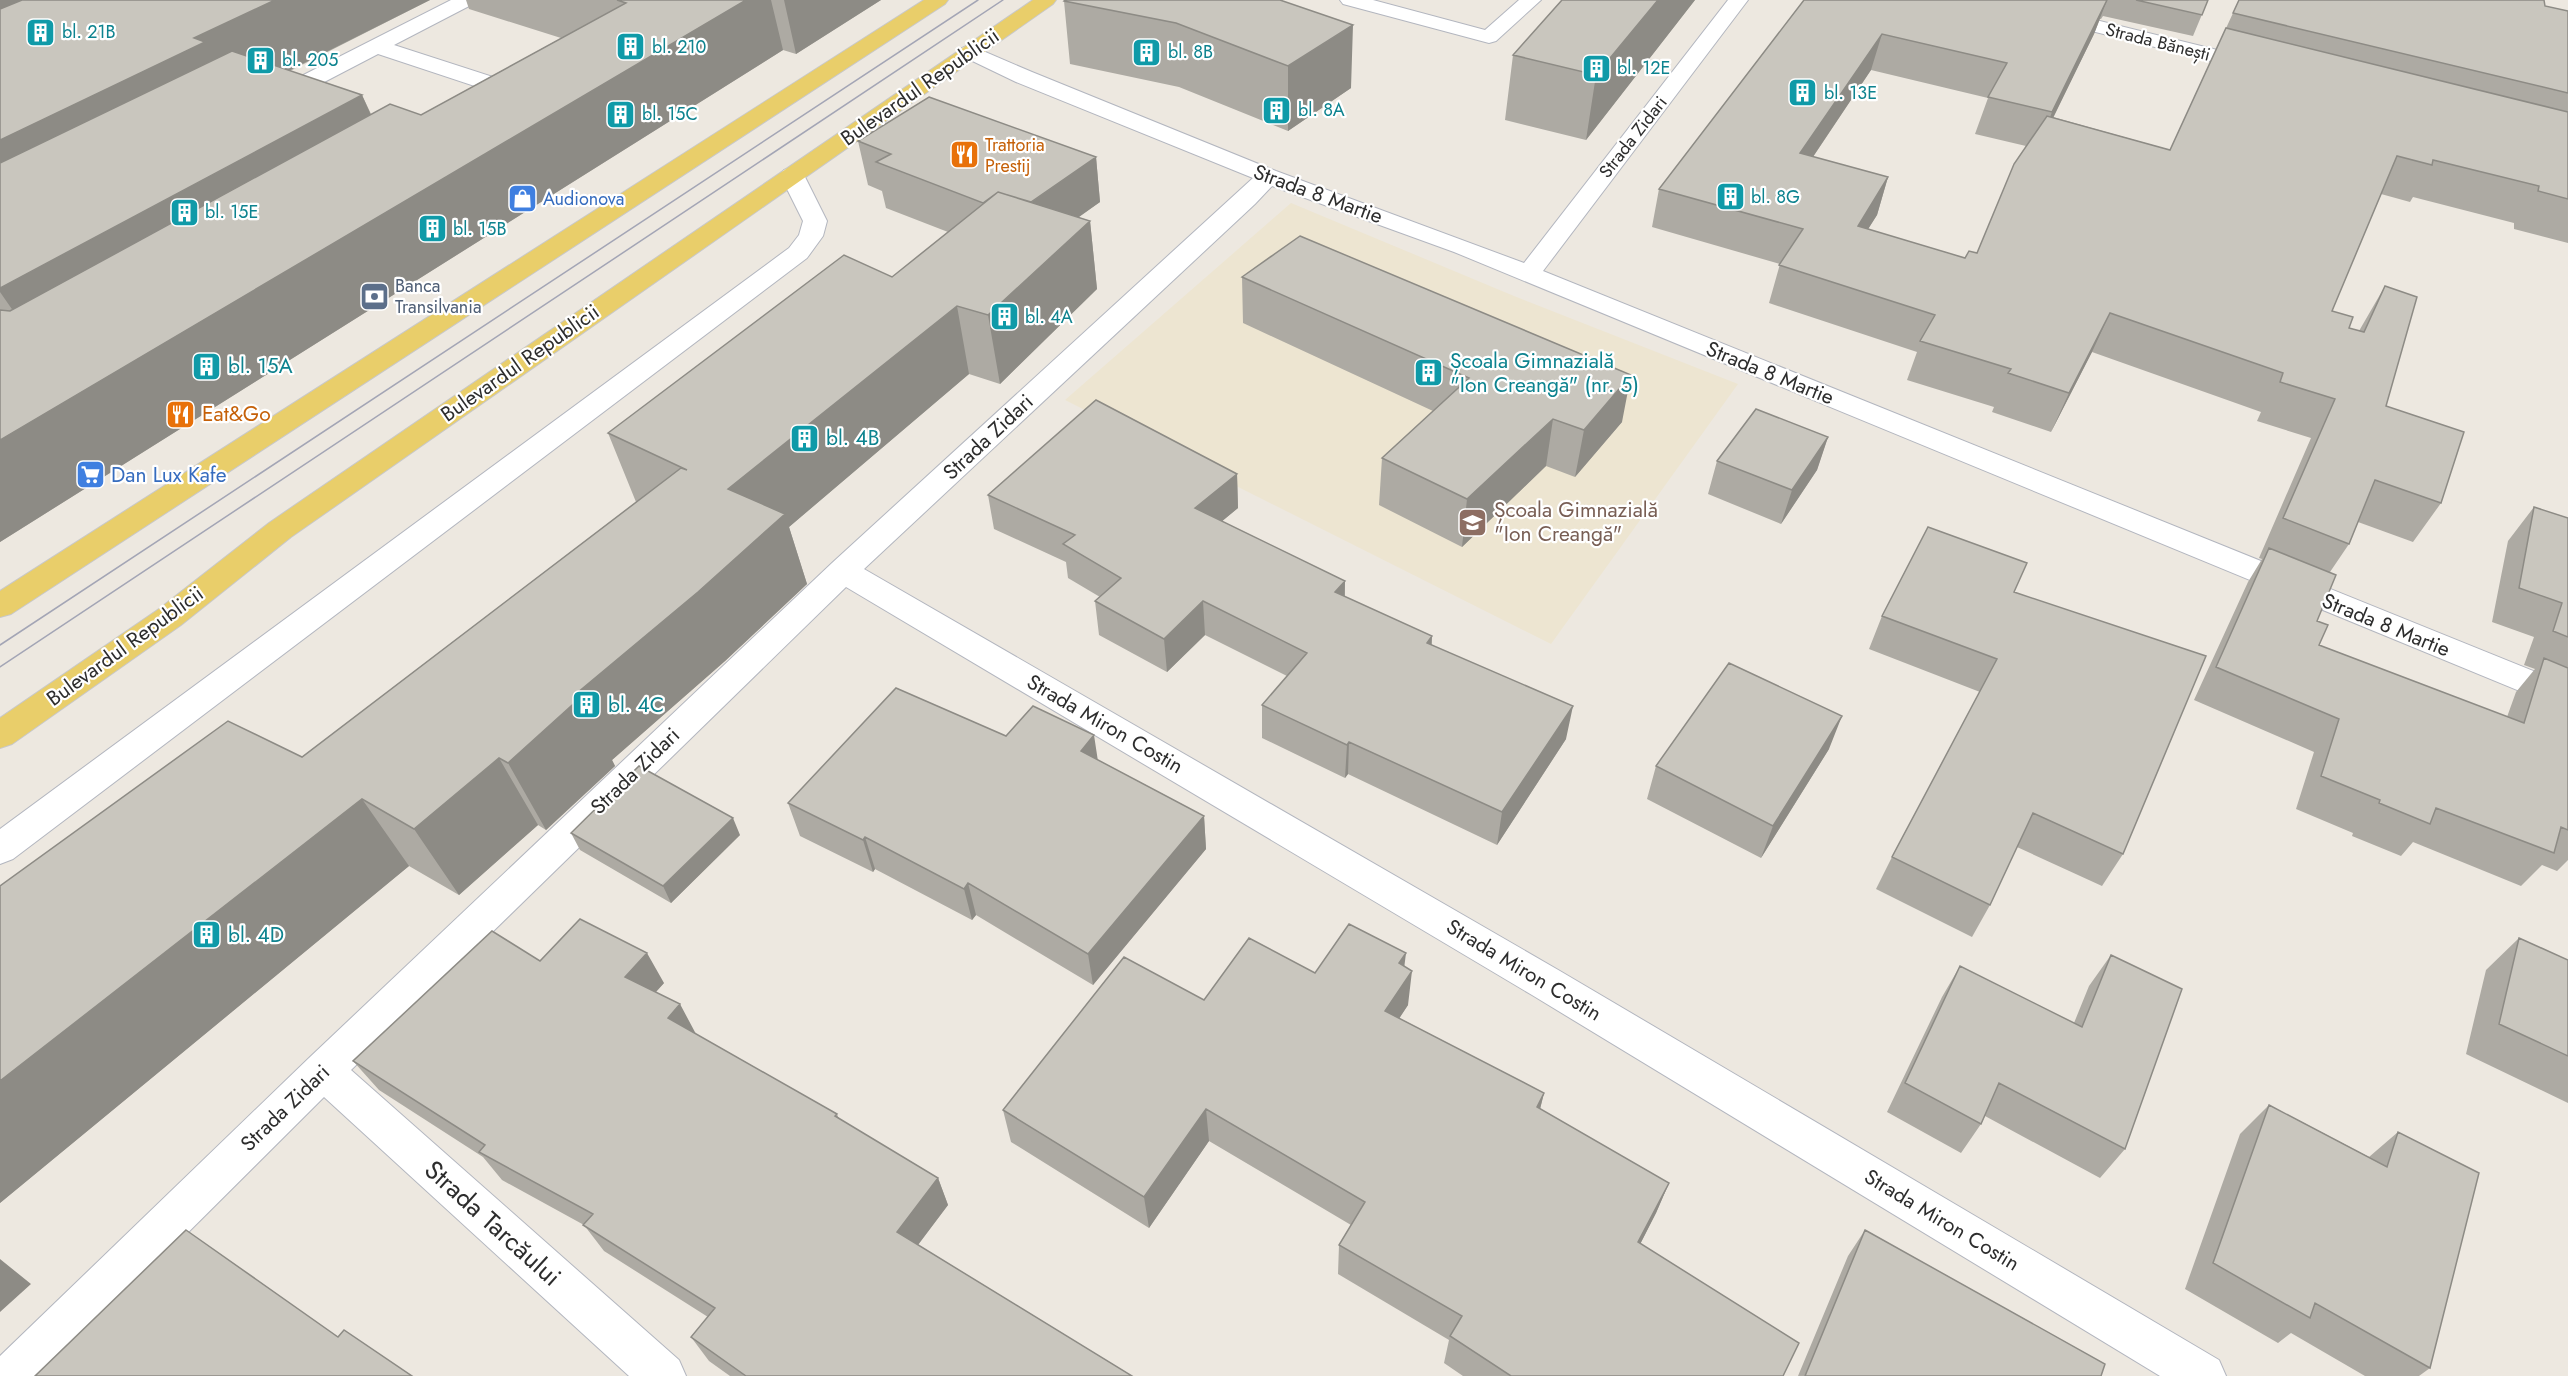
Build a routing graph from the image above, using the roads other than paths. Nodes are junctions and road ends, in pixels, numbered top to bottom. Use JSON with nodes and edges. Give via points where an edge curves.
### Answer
{"nodes":[{"id":1,"x":466,"y":0,"type":"edge"},
{"id":2,"x":938,"y":0,"type":"edge"},
{"id":3,"x":1046,"y":0,"type":"edge"},
{"id":4,"x":1350,"y":0,"type":"edge"},
{"id":5,"x":1531,"y":0,"type":"edge"},
{"id":6,"x":1738,"y":0,"type":"edge"},
{"id":7,"x":1991,"y":0,"type":"edge"},
{"id":8,"x":376,"y":46,"type":"junction"},
{"id":9,"x":969,"y":52,"type":"junction"},
{"id":10,"x":2274,"y":71,"type":"edge"},
{"id":11,"x":251,"y":111,"type":"edge"},
{"id":12,"x":495,"y":113,"type":"edge"},
{"id":13,"x":792,"y":175,"type":"junction"},
{"id":14,"x":1268,"y":176,"type":"junction"},
{"id":15,"x":1528,"y":274,"type":"junction"},
{"id":16,"x":843,"y":571,"type":"junction"},
{"id":17,"x":0,"y":606,"type":"edge"},
{"id":18,"x":2568,"y":699,"type":"edge"},
{"id":19,"x":0,"y":735,"type":"edge"},
{"id":20,"x":0,"y":849,"type":"edge"},
{"id":21,"x":323,"y":1071,"type":"junction"},
{"id":22,"x":12,"y":1376,"type":"edge"},
{"id":23,"x":663,"y":1376,"type":"edge"},
{"id":24,"x":2203,"y":1376,"type":"edge"}],
"edges":[{"from":1,"to":8,"type":"street"},
{"from":2,"to":17,"type":"main road"},
{"from":3,"to":9,"type":"main road","name":"Bulevardul Republicii"},
{"from":4,"to":5,"type":"street","via":[[1489,37]]},
{"from":6,"to":15,"type":"street","name":"Strada Zidari"},
{"from":7,"to":10,"type":"street","name":"Strada Bănești"},
{"from":8,"to":11,"type":"street"},
{"from":8,"to":12,"type":"street","via":[[525,95]]},
{"from":9,"to":13,"type":"main road","name":"Bulevardul Republicii"},
{"from":9,"to":14,"type":"street","name":"Strada 8 Martie"},
{"from":13,"to":19,"type":"main road","name":"Bulevardul Republicii","via":[[290,523],[170,617]]},
{"from":13,"to":20,"type":"street","via":[[815,221],[811,236],[798,253]]},
{"from":14,"to":15,"type":"street","name":"Strada 8 Martie"},
{"from":14,"to":16,"type":"street","name":"Strada Zidari"},
{"from":15,"to":18,"type":"street","name":"Strada 8 Martie"},
{"from":16,"to":21,"type":"street","name":"Strada Zidari"},
{"from":16,"to":24,"type":"street","name":"Strada Miron Costin","via":[[1546,983]]},
{"from":21,"to":22,"type":"street","name":"Strada Zidari"},
{"from":21,"to":23,"type":"street","name":"Strada Tarcăului"}]}
